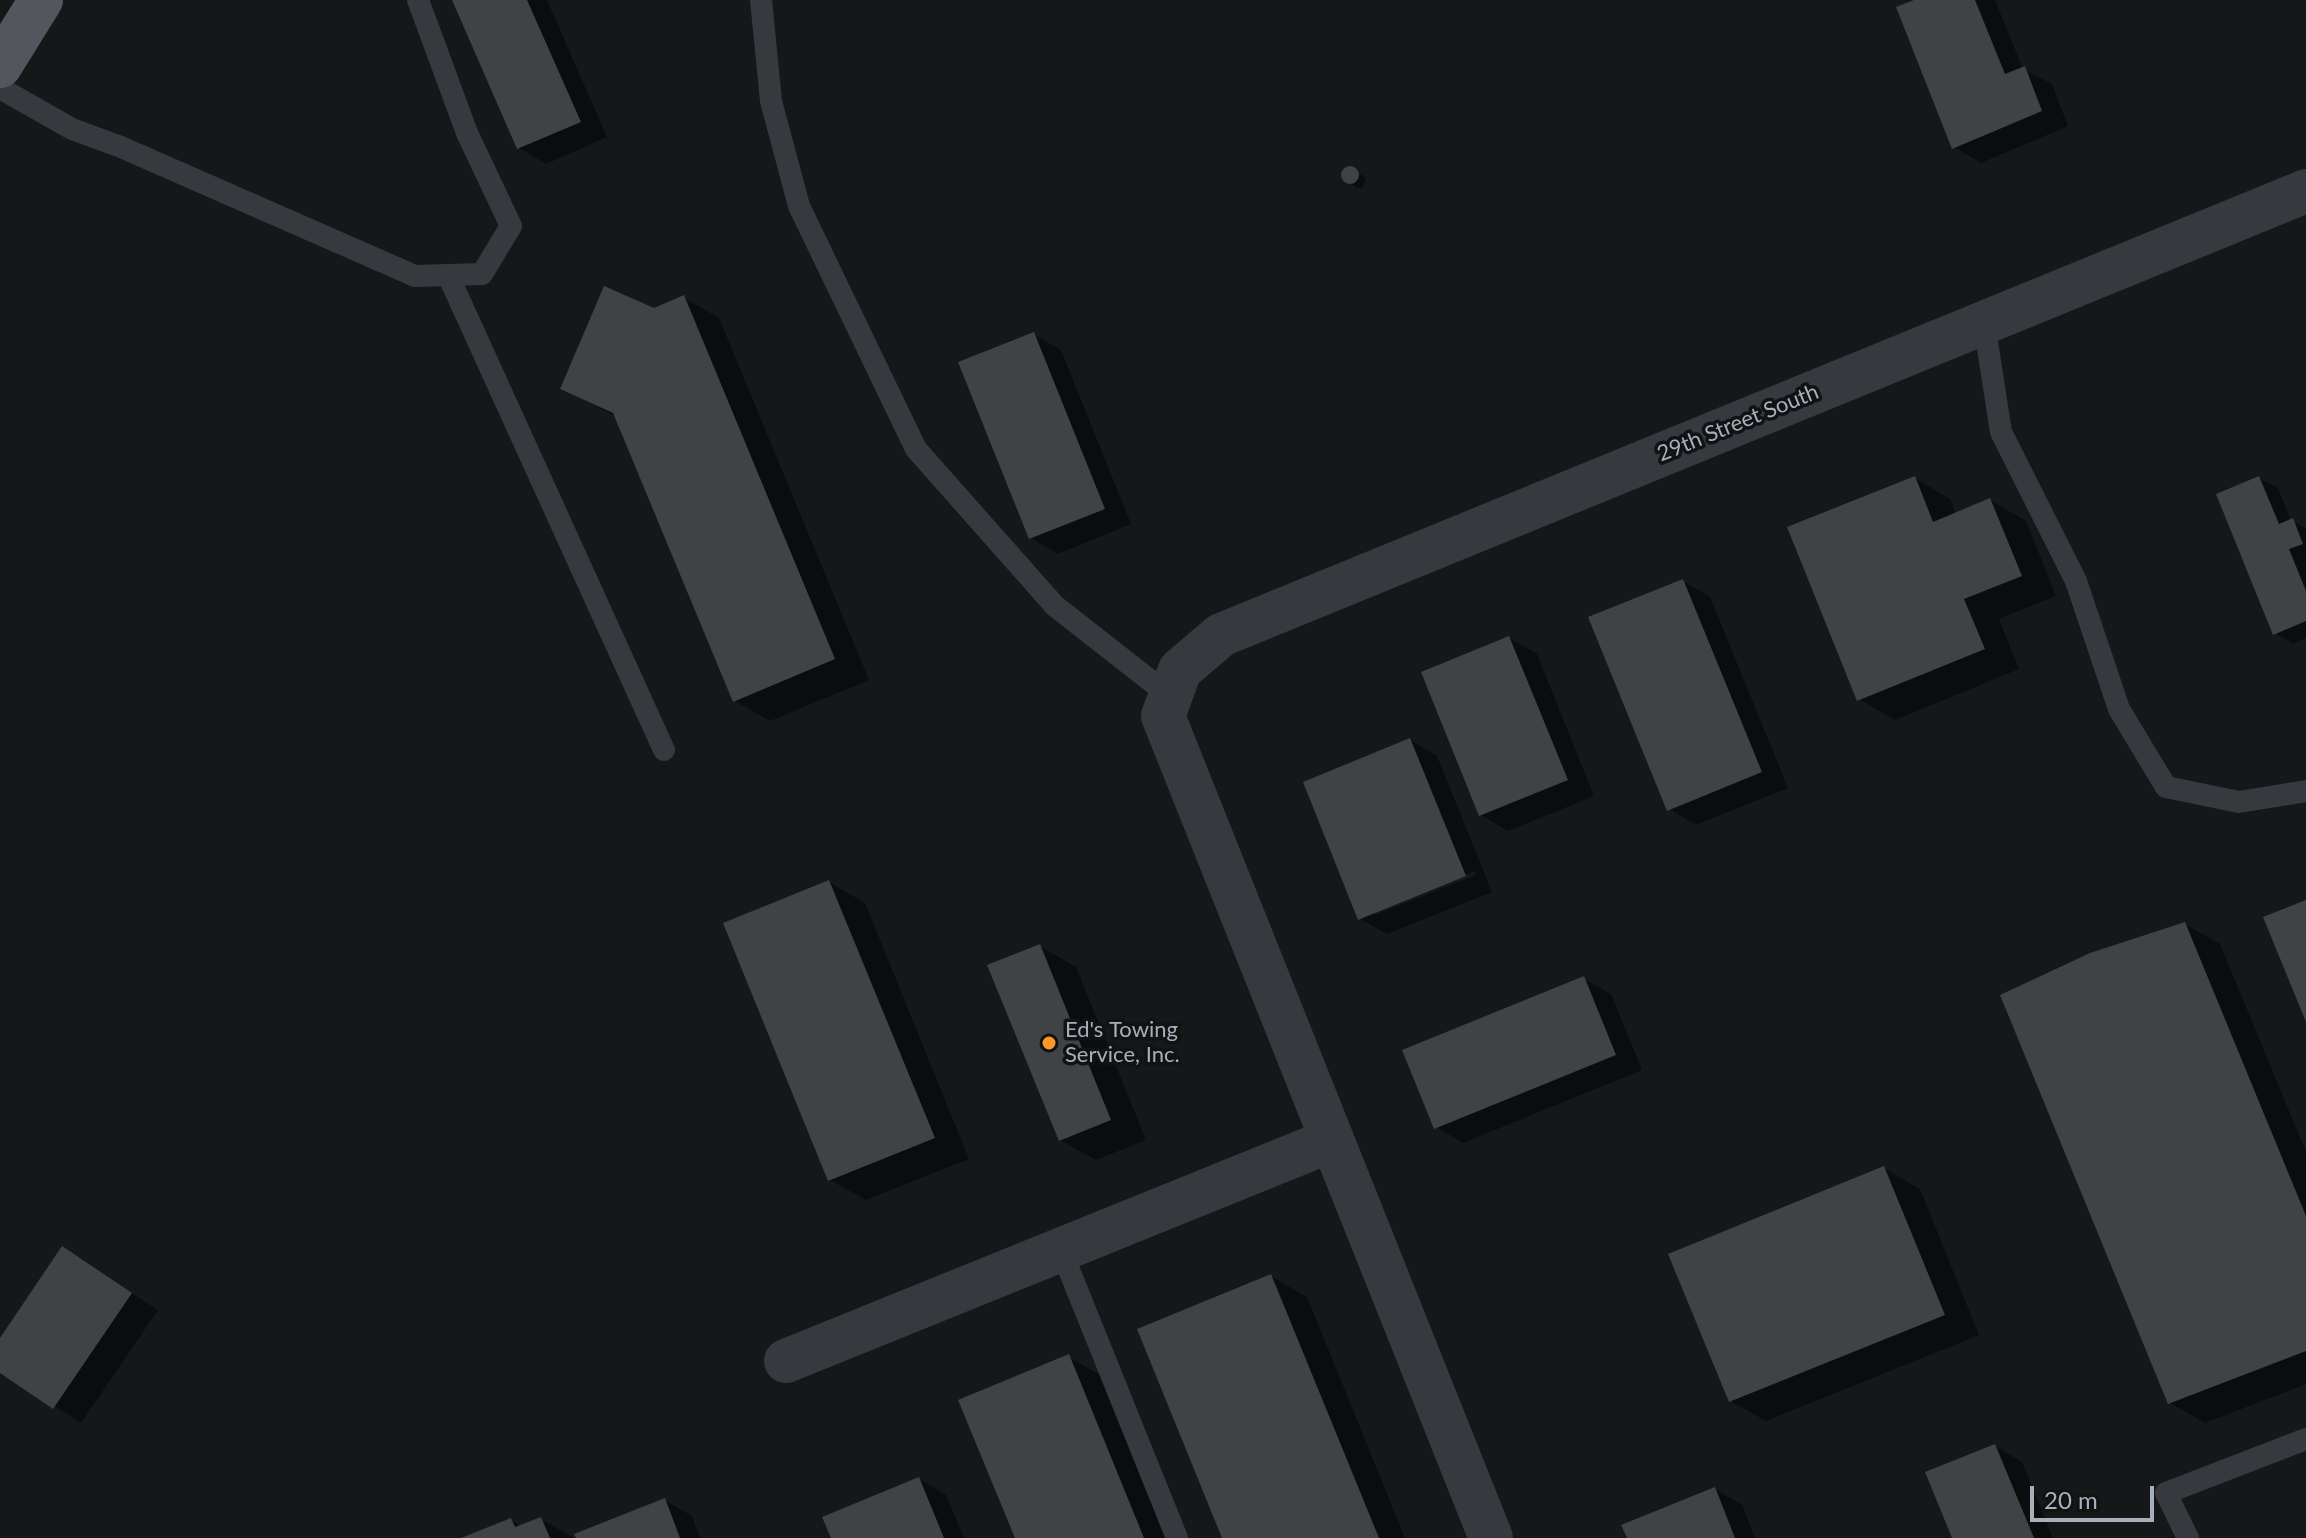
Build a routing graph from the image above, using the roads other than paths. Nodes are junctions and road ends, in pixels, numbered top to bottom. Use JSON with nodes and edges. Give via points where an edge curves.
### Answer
{"nodes":[{"id":1,"x":41,"y":0,"type":"edge"},
{"id":2,"x":418,"y":0,"type":"edge"},
{"id":3,"x":761,"y":0,"type":"edge"},
{"id":4,"x":0,"y":66,"type":"edge"},
{"id":5,"x":0,"y":88,"type":"edge"},
{"id":6,"x":2306,"y":191,"type":"edge"},
{"id":7,"x":448,"y":275,"type":"junction"},
{"id":8,"x":1984,"y":323,"type":"junction"},
{"id":9,"x":1175,"y":683,"type":"junction"},
{"id":10,"x":664,"y":750,"type":"dead end"},
{"id":11,"x":2306,"y":791,"type":"edge"},
{"id":12,"x":1332,"y":1140,"type":"junction"},
{"id":13,"x":1061,"y":1250,"type":"junction"},
{"id":14,"x":786,"y":1361,"type":"dead end"},
{"id":15,"x":2306,"y":1439,"type":"edge"},
{"id":16,"x":1177,"y":1538,"type":"edge"},
{"id":17,"x":1491,"y":1538,"type":"edge"},
{"id":18,"x":2188,"y":1538,"type":"edge"}],
"edges":[{"from":1,"to":4,"type":"main road"},
{"from":2,"to":7,"type":"lane","via":[[467,133],[511,226],[482,274]]},
{"from":3,"to":9,"type":"lane","via":[[771,101],[799,206],[916,449],[1055,606]]},
{"from":5,"to":7,"type":"lane","via":[[72,129],[415,276]]},
{"from":6,"to":8,"type":"street","name":"29th Street South"},
{"from":7,"to":10,"type":"lane"},
{"from":8,"to":9,"type":"street","name":"29th Street South","via":[[1221,635]]},
{"from":8,"to":11,"type":"lane","via":[[2001,432],[2076,581],[2119,709],[2166,787],[2239,802]]},
{"from":9,"to":12,"type":"street","via":[[1163,716]]},
{"from":12,"to":13,"type":"street"},
{"from":12,"to":17,"type":"street"},
{"from":13,"to":14,"type":"street"},
{"from":13,"to":16,"type":"lane"},
{"from":15,"to":18,"type":"lane","via":[[2166,1493]]}]}
